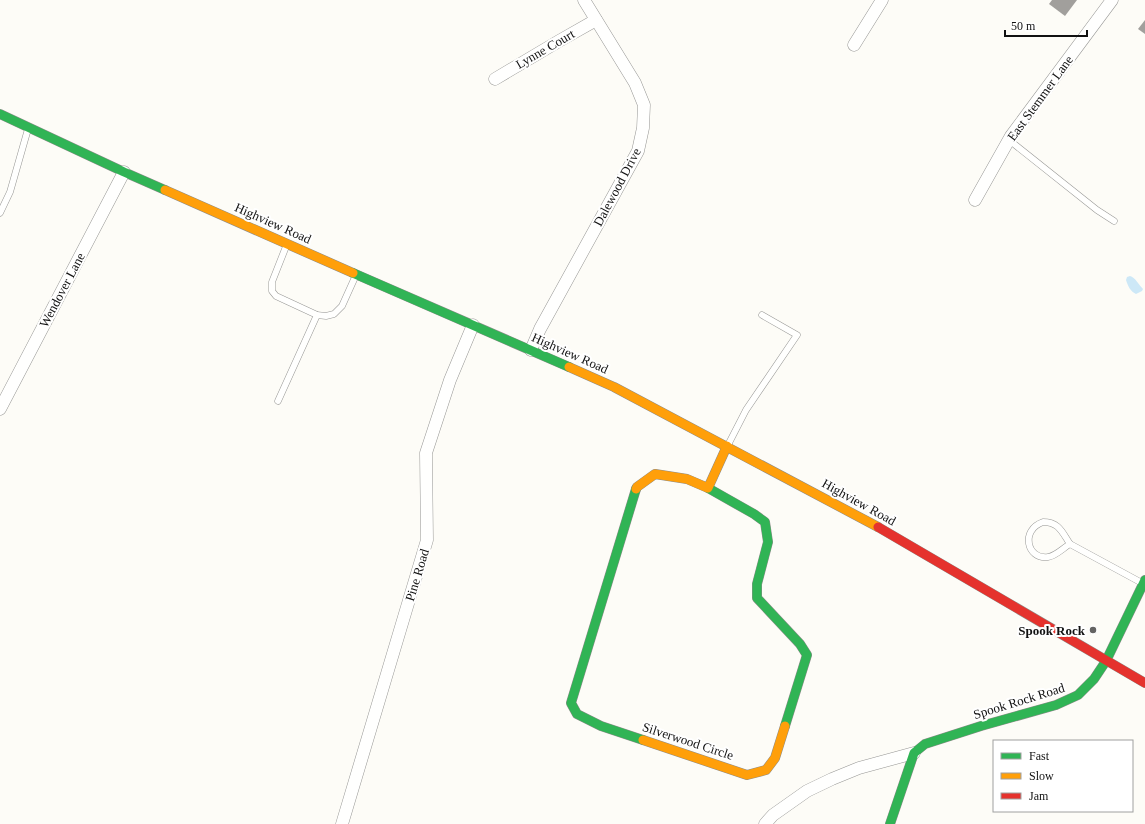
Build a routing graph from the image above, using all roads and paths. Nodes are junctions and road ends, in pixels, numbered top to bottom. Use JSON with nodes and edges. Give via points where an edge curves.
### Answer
{"nodes":[{"id":1,"x":584,"y":0,"type":"edge"},
{"id":2,"x":882,"y":0,"type":"edge"},
{"id":3,"x":1112,"y":0,"type":"edge"},
{"id":4,"x":596,"y":20,"type":"junction"},
{"id":5,"x":854,"y":45,"type":"dead end"},
{"id":6,"x":495,"y":79,"type":"dead end"},
{"id":7,"x":0,"y":114,"type":"edge"},
{"id":8,"x":28,"y":128,"type":"junction"},
{"id":9,"x":1009,"y":140,"type":"junction"},
{"id":10,"x":124,"y":172,"type":"junction"},
{"id":11,"x":975,"y":200,"type":"dead end"},
{"id":12,"x":0,"y":213,"type":"edge"},
{"id":13,"x":1114,"y":221,"type":"dead end"},
{"id":14,"x":287,"y":243,"type":"junction"},
{"id":15,"x":357,"y":274,"type":"junction"},
{"id":16,"x":317,"y":315,"type":"junction"},
{"id":17,"x":762,"y":315,"type":"dead end"},
{"id":18,"x":473,"y":325,"type":"junction"},
{"id":19,"x":531,"y":350,"type":"junction"},
{"id":20,"x":278,"y":401,"type":"dead end"},
{"id":21,"x":0,"y":409,"type":"edge"},
{"id":22,"x":727,"y":446,"type":"junction"},
{"id":23,"x":708,"y":488,"type":"junction"},
{"id":24,"x":1070,"y":544,"type":"junction"},
{"id":25,"x":1144,"y":582,"type":"edge"},
{"id":26,"x":1106,"y":661,"type":"junction"},
{"id":27,"x":1145,"y":683,"type":"edge"},
{"id":28,"x":914,"y":753,"type":"junction"},
{"id":29,"x":342,"y":824,"type":"edge"},
{"id":30,"x":765,"y":824,"type":"edge"},
{"id":31,"x":890,"y":824,"type":"edge"}],
"edges":[{"from":1,"to":4,"type":"street","name":"Dalewood Drive"},
{"from":2,"to":5,"type":"street"},
{"from":3,"to":9,"type":"street","name":"East Stemmer Lane"},
{"from":4,"to":6,"type":"street","name":"Lynne Court"},
{"from":4,"to":19,"type":"street","name":"Dalewood Drive","via":[[635,83],[644,105],[643,128],[638,151],[540,329]]},
{"from":7,"to":8,"type":"street","name":"Highview Road"},
{"from":8,"to":10,"type":"street","name":"Highview Road"},
{"from":8,"to":12,"type":"lane","via":[[10,192]]},
{"from":9,"to":11,"type":"street","name":"East Stemmer Lane"},
{"from":9,"to":13,"type":"lane"},
{"from":10,"to":14,"type":"street","name":"Highview Road"},
{"from":10,"to":21,"type":"street","name":"Wendover Lane"},
{"from":14,"to":15,"type":"street","name":"Highview Road"},
{"from":14,"to":16,"type":"lane","via":[[272,282],[272,291],[276,296]]},
{"from":15,"to":16,"type":"lane","via":[[342,306],[334,314]]},
{"from":15,"to":18,"type":"street","name":"Highview Road"},
{"from":16,"to":20,"type":"lane"},
{"from":17,"to":22,"type":"lane","via":[[797,335],[746,410]]},
{"from":18,"to":19,"type":"street","name":"Highview Road"},
{"from":18,"to":29,"type":"street","name":"Pine Road","via":[[450,380],[426,453],[427,540]]},
{"from":19,"to":22,"type":"street","name":"Highview Road","via":[[614,387]]},
{"from":22,"to":23,"type":"street"},
{"from":22,"to":26,"type":"street","name":"Highview Road","via":[[865,520]]},
{"from":23,"to":23,"type":"street","name":"Silverwood Circle","via":[[687,479],[654,474],[637,487],[571,703],[577,714],[601,726],[746,774],[766,770],[775,758],[807,655],[757,598],[757,584],[768,542],[765,522]]},
{"from":24,"to":24,"type":"lane","via":[[1058,527],[1048,522],[1033,528],[1028,539],[1032,550],[1042,557],[1054,556]]},
{"from":24,"to":25,"type":"lane"},
{"from":25,"to":26,"type":"street","name":"Spook Rock Road"},
{"from":26,"to":27,"type":"street","name":"Highview Road"},
{"from":26,"to":28,"type":"street","name":"Spook Rock Road","via":[[1094,679],[1078,695],[1056,705],[925,744]]},
{"from":28,"to":30,"type":"street","via":[[832,778],[807,790]]},
{"from":28,"to":31,"type":"street"}]}
